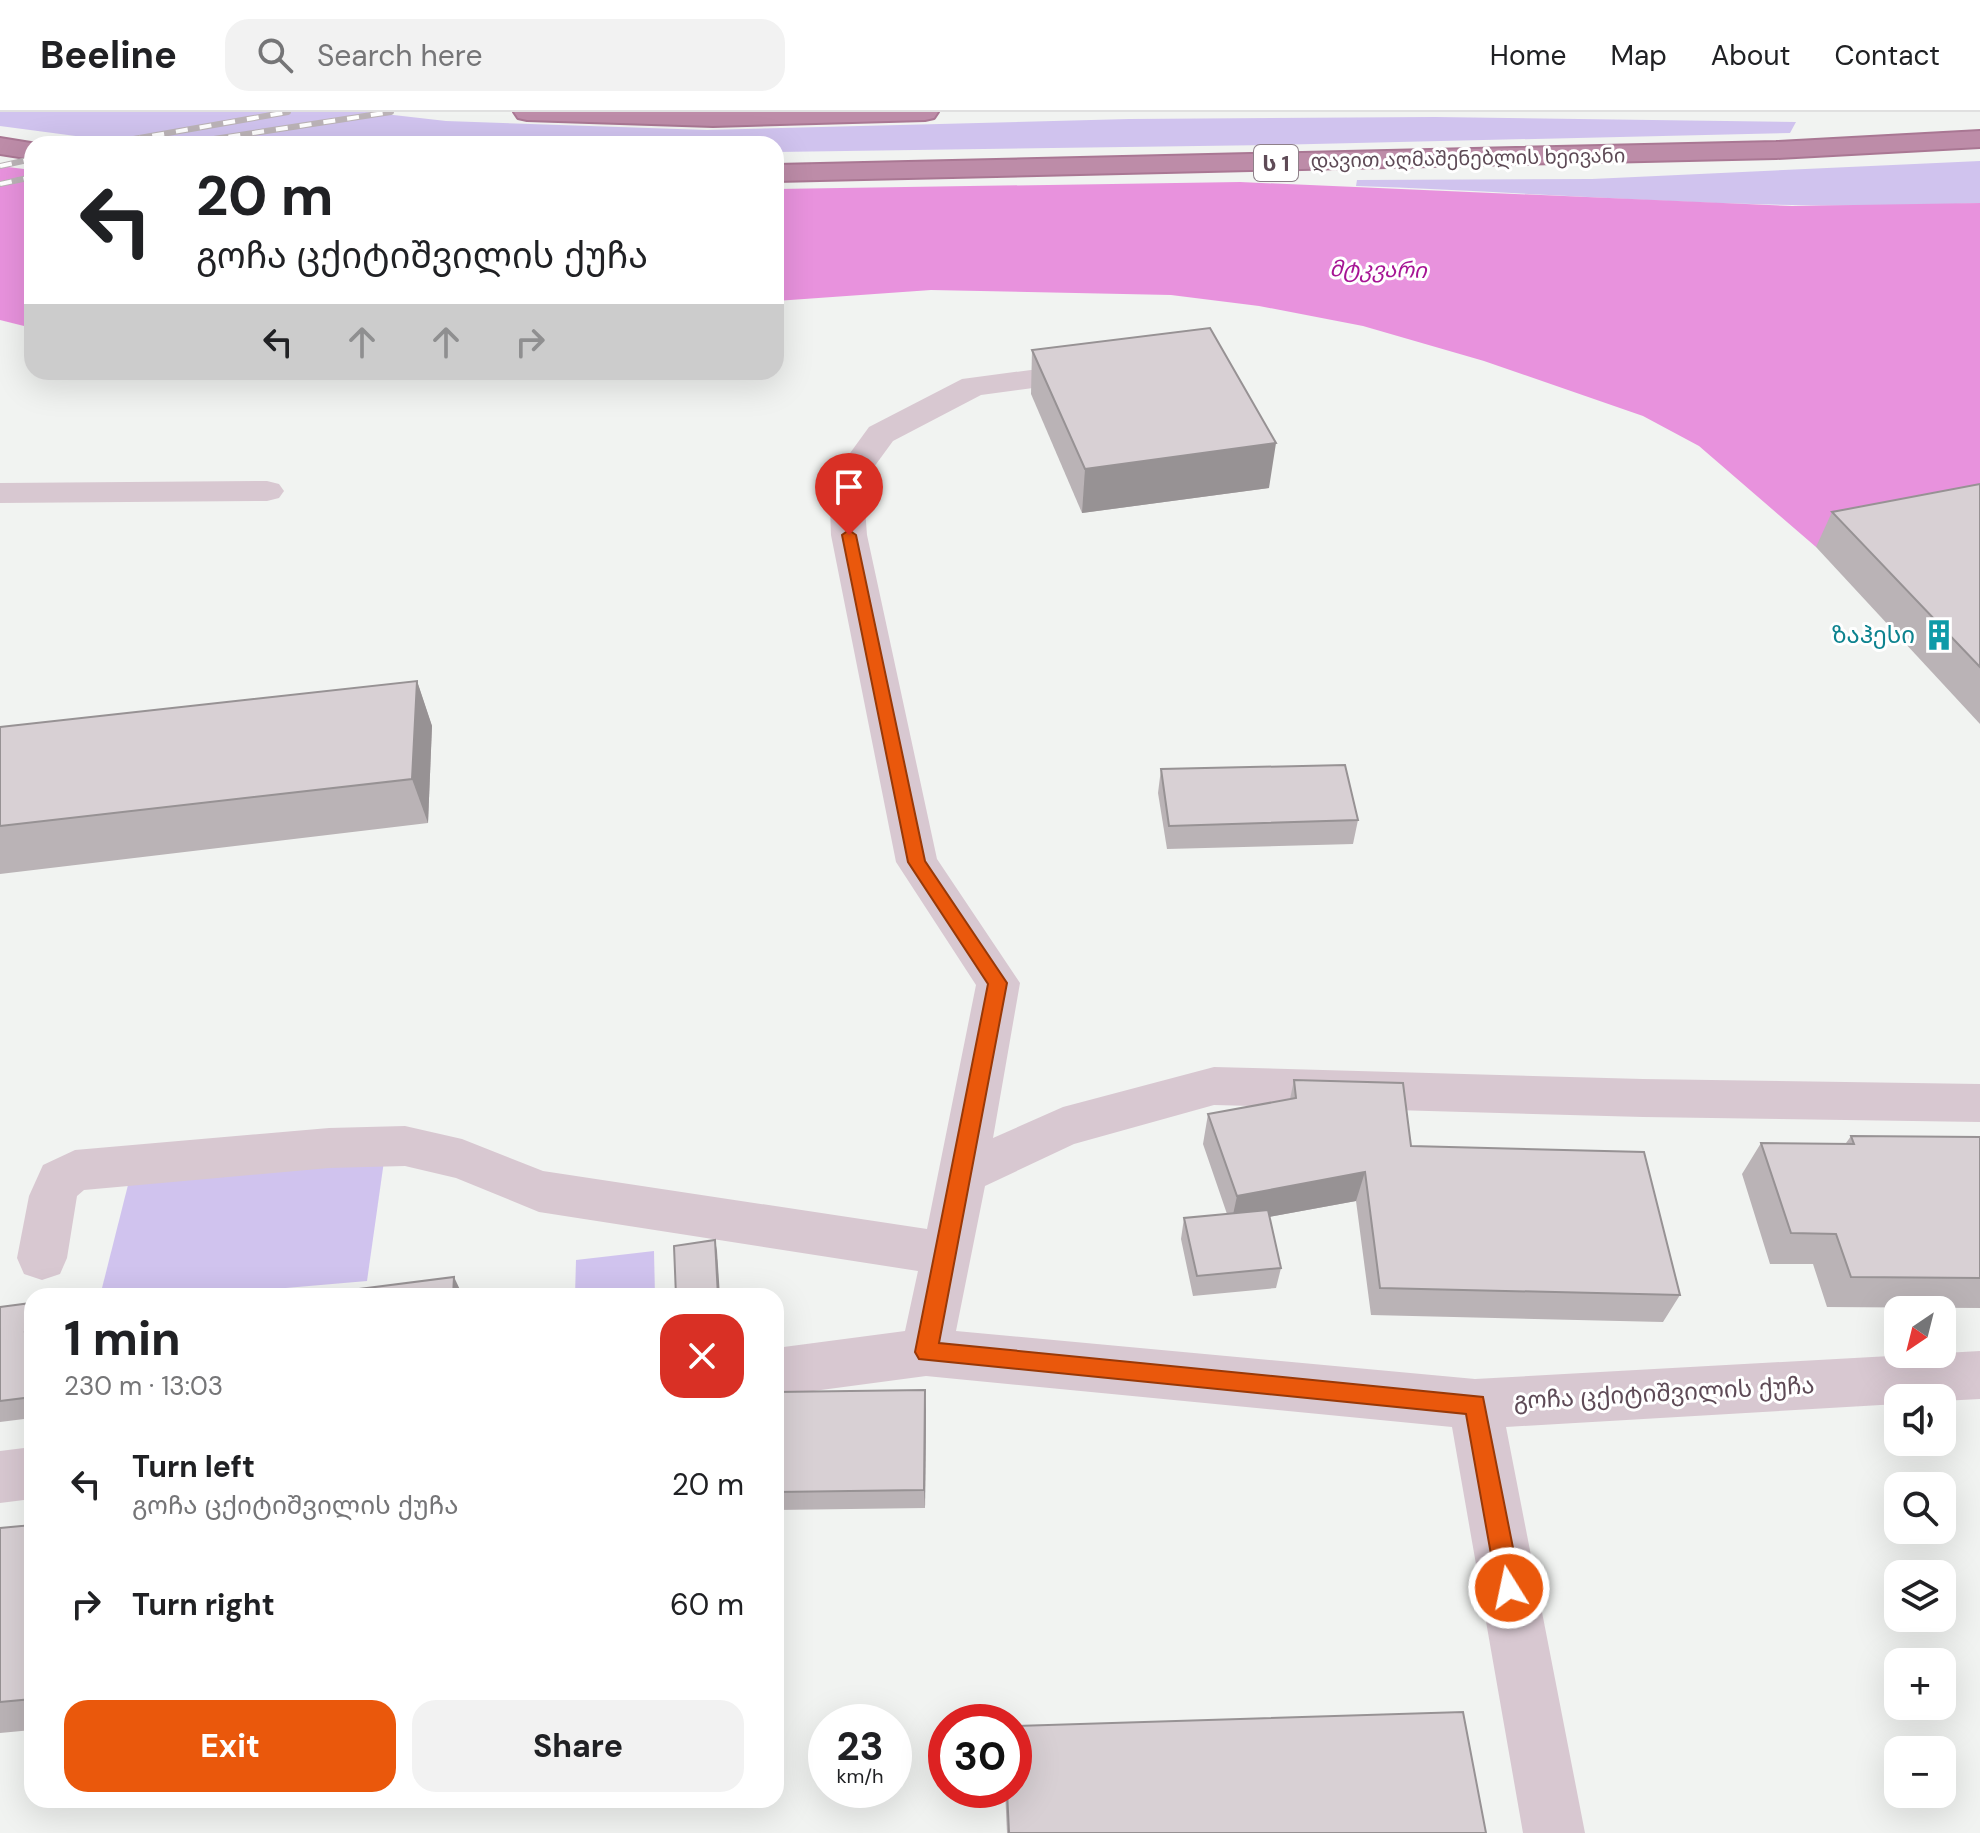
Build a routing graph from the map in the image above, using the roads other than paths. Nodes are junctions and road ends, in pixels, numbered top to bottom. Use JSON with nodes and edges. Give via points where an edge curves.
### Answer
{"nodes":[{"id":1,"x":527,"y":112,"type":"edge"},
{"id":2,"x":925,"y":112,"type":"edge"},
{"id":3,"x":1980,"y":139,"type":"edge"},
{"id":4,"x":0,"y":146,"type":"edge"},
{"id":5,"x":24,"y":150,"type":"edge"},
{"id":6,"x":784,"y":173,"type":"edge"},
{"id":7,"x":1130,"y":367,"type":"edge"},
{"id":8,"x":267,"y":491,"type":"dead end"},
{"id":9,"x":0,"y":493,"type":"edge"},
{"id":10,"x":1980,"y":1103,"type":"edge"},
{"id":11,"x":963,"y":1174,"type":"junction"},
{"id":12,"x":946,"y":1254,"type":"junction"},
{"id":13,"x":42,"y":1258,"type":"dead end"},
{"id":14,"x":926,"y":1352,"type":"junction"},
{"id":15,"x":784,"y":1371,"type":"edge"},
{"id":16,"x":1980,"y":1375,"type":"edge"},
{"id":17,"x":1475,"y":1404,"type":"junction"},
{"id":18,"x":24,"y":1474,"type":"edge"},
{"id":19,"x":0,"y":1477,"type":"edge"},
{"id":20,"x":1554,"y":1833,"type":"edge"}],
"edges":[{"from":1,"to":2,"type":"highway","via":[[713,118]]},
{"from":3,"to":6,"type":"highway","name":"დავით აღმაშენებლის ხეივანი","number":"ს 1","via":[[1776,150]]},
{"from":4,"to":5,"type":"highway"},
{"from":7,"to":11,"type":"street","via":[[973,386],[881,434],[846,482],[849,535],[917,862],[998,983]]},
{"from":8,"to":9,"type":"street"},
{"from":10,"to":11,"type":"street","via":[[1214,1086],[1063,1127]]},
{"from":11,"to":12,"type":"street"},
{"from":12,"to":13,"type":"street","via":[[539,1191],[462,1159],[405,1146],[75,1170],[60,1180],[53,1196]]},
{"from":12,"to":14,"type":"street"},
{"from":14,"to":15,"type":"street","name":"გოჩა ცქიტიშვილის ქუჩა"},
{"from":14,"to":17,"type":"street","name":"გოჩა ცქიტიშვილის ქუჩა"},
{"from":16,"to":17,"type":"street","name":"გოჩა ცქიტიშვილის ქუჩა"},
{"from":17,"to":20,"type":"street"},
{"from":18,"to":19,"type":"street"}]}
